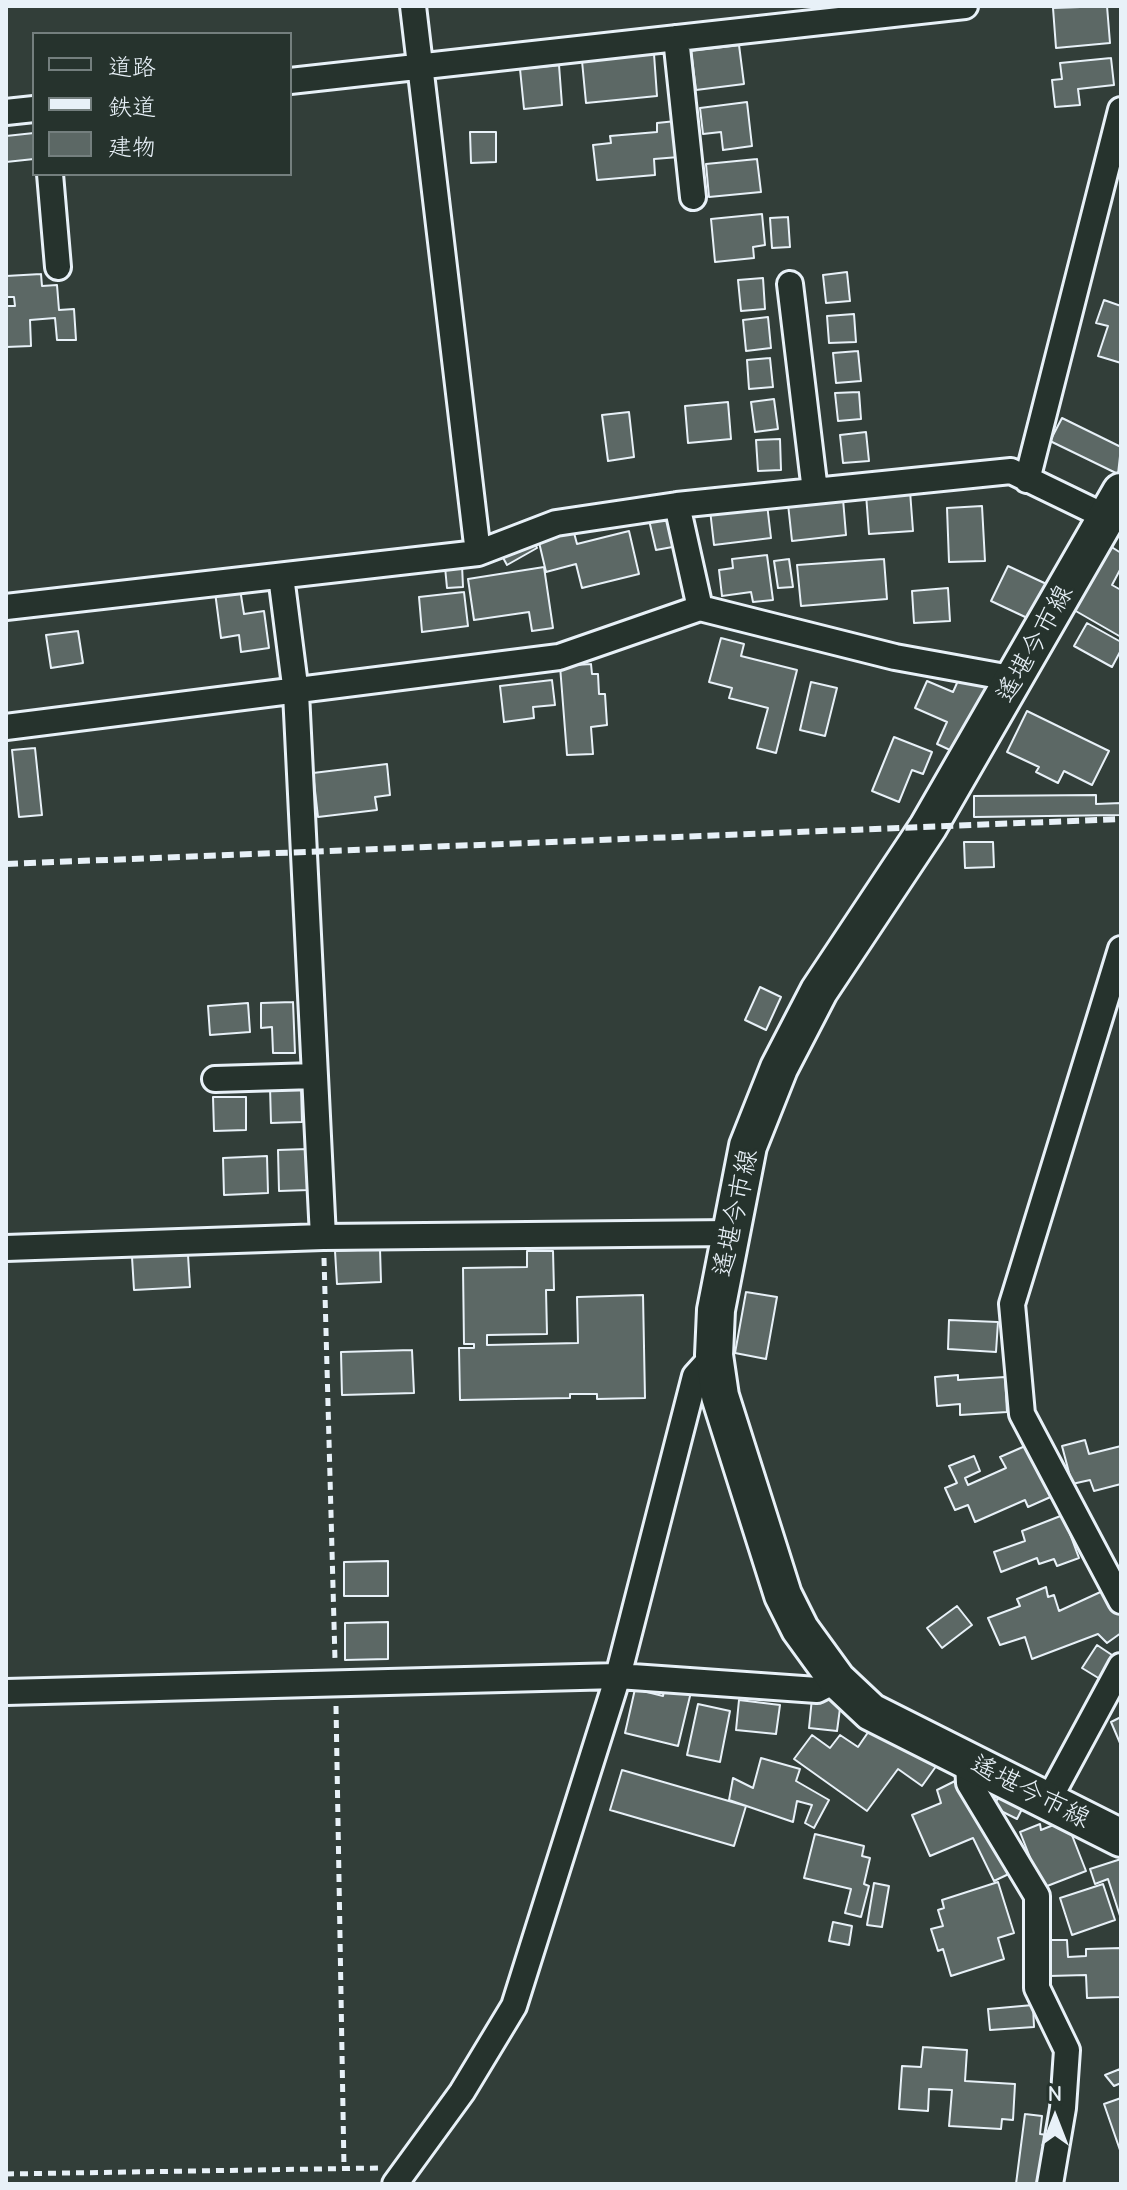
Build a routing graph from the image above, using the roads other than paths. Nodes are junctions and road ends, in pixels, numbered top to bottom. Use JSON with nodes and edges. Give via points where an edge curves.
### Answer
{"nodes":[{"id":1,"x":413,"y":6,"type":"edge"},
{"id":2,"x":965,"y":6,"type":"edge"},
{"id":3,"x":676,"y":38,"type":"junction"},
{"id":4,"x":420,"y":67,"type":"junction"},
{"id":5,"x":292,"y":81,"type":"edge"},
{"id":6,"x":32,"y":109,"type":"edge"},
{"id":7,"x":1121,"y":110,"type":"edge"},
{"id":8,"x":6,"y":112,"type":"edge"},
{"id":9,"x":50,"y":176,"type":"edge"},
{"id":10,"x":693,"y":197,"type":"dead end"},
{"id":11,"x":58,"y":267,"type":"dead end"},
{"id":12,"x":790,"y":284,"type":"dead end"},
{"id":13,"x":1027,"y":480,"type":"junction"},
{"id":14,"x":815,"y":491,"type":"junction"},
{"id":15,"x":1114,"y":504,"type":"edge"},
{"id":16,"x":677,"y":505,"type":"junction"},
{"id":17,"x":478,"y":553,"type":"junction"},
{"id":18,"x":281,"y":576,"type":"junction"},
{"id":19,"x":6,"y":607,"type":"edge"},
{"id":20,"x":700,"y":608,"type":"junction"},
{"id":21,"x":1016,"y":679,"type":"junction"},
{"id":22,"x":296,"y":693,"type":"junction"},
{"id":23,"x":6,"y":727,"type":"edge"},
{"id":24,"x":1121,"y":949,"type":"edge"},
{"id":25,"x":315,"y":1076,"type":"junction"},
{"id":26,"x":215,"y":1079,"type":"dead end"},
{"id":27,"x":732,"y":1233,"type":"junction"},
{"id":28,"x":323,"y":1237,"type":"junction"},
{"id":29,"x":6,"y":1248,"type":"edge"},
{"id":30,"x":714,"y":1355,"type":"junction"},
{"id":31,"x":1121,"y":1601,"type":"edge"},
{"id":32,"x":1121,"y":1666,"type":"edge"},
{"id":33,"x":618,"y":1676,"type":"junction"},
{"id":34,"x":837,"y":1680,"type":"junction"},
{"id":35,"x":6,"y":1692,"type":"edge"},
{"id":36,"x":968,"y":1762,"type":"junction"},
{"id":37,"x":1048,"y":1801,"type":"junction"},
{"id":38,"x":1121,"y":1838,"type":"edge"},
{"id":39,"x":401,"y":2176,"type":"edge"},
{"id":40,"x":1050,"y":2184,"type":"edge"}],
"edges":[{"from":1,"to":4,"type":"street"},
{"from":2,"to":3,"type":"street"},
{"from":3,"to":4,"type":"street"},
{"from":3,"to":10,"type":"street"},
{"from":4,"to":5,"type":"street"},
{"from":4,"to":17,"type":"street"},
{"from":6,"to":8,"type":"street"},
{"from":7,"to":13,"type":"street"},
{"from":9,"to":11,"type":"street"},
{"from":12,"to":14,"type":"street"},
{"from":13,"to":14,"type":"street","via":[[1011,471]]},
{"from":13,"to":15,"type":"street"},
{"from":14,"to":16,"type":"street"},
{"from":15,"to":21,"type":"main road","name":"遙堪今市線"},
{"from":16,"to":17,"type":"street","via":[[556,523]]},
{"from":16,"to":20,"type":"street"},
{"from":17,"to":18,"type":"street"},
{"from":18,"to":19,"type":"street"},
{"from":18,"to":22,"type":"street"},
{"from":20,"to":21,"type":"street","via":[[895,657]]},
{"from":20,"to":22,"type":"street","via":[[559,657]]},
{"from":21,"to":27,"type":"main road","name":"遙堪今市線","via":[[928,827],[812,1003],[748,1146]]},
{"from":22,"to":23,"type":"street"},
{"from":22,"to":25,"type":"street"},
{"from":24,"to":31,"type":"street","via":[[1012,1304],[1022,1414]]},
{"from":25,"to":26,"type":"street"},
{"from":25,"to":28,"type":"street"},
{"from":27,"to":28,"type":"street"},
{"from":27,"to":30,"type":"main road","name":"遙堪今市線","via":[[716,1310]]},
{"from":28,"to":29,"type":"street"},
{"from":30,"to":33,"type":"street","via":[[695,1376]]},
{"from":30,"to":34,"type":"main road","name":"遙堪今市線","via":[[720,1396],[783,1595]]},
{"from":32,"to":37,"type":"street"},
{"from":33,"to":34,"type":"street","via":[[817,1690]]},
{"from":33,"to":35,"type":"street"},
{"from":33,"to":39,"type":"street","via":[[514,2006],[462,2092]]},
{"from":34,"to":36,"type":"main road","name":"遙堪今市線","via":[[871,1712]]},
{"from":36,"to":37,"type":"main road","name":"遙堪今市線"},
{"from":36,"to":40,"type":"street","via":[[969,1783],[1037,1896],[1037,1988],[1067,2050]]},
{"from":37,"to":38,"type":"main road","name":"遙堪今市線"}]}
